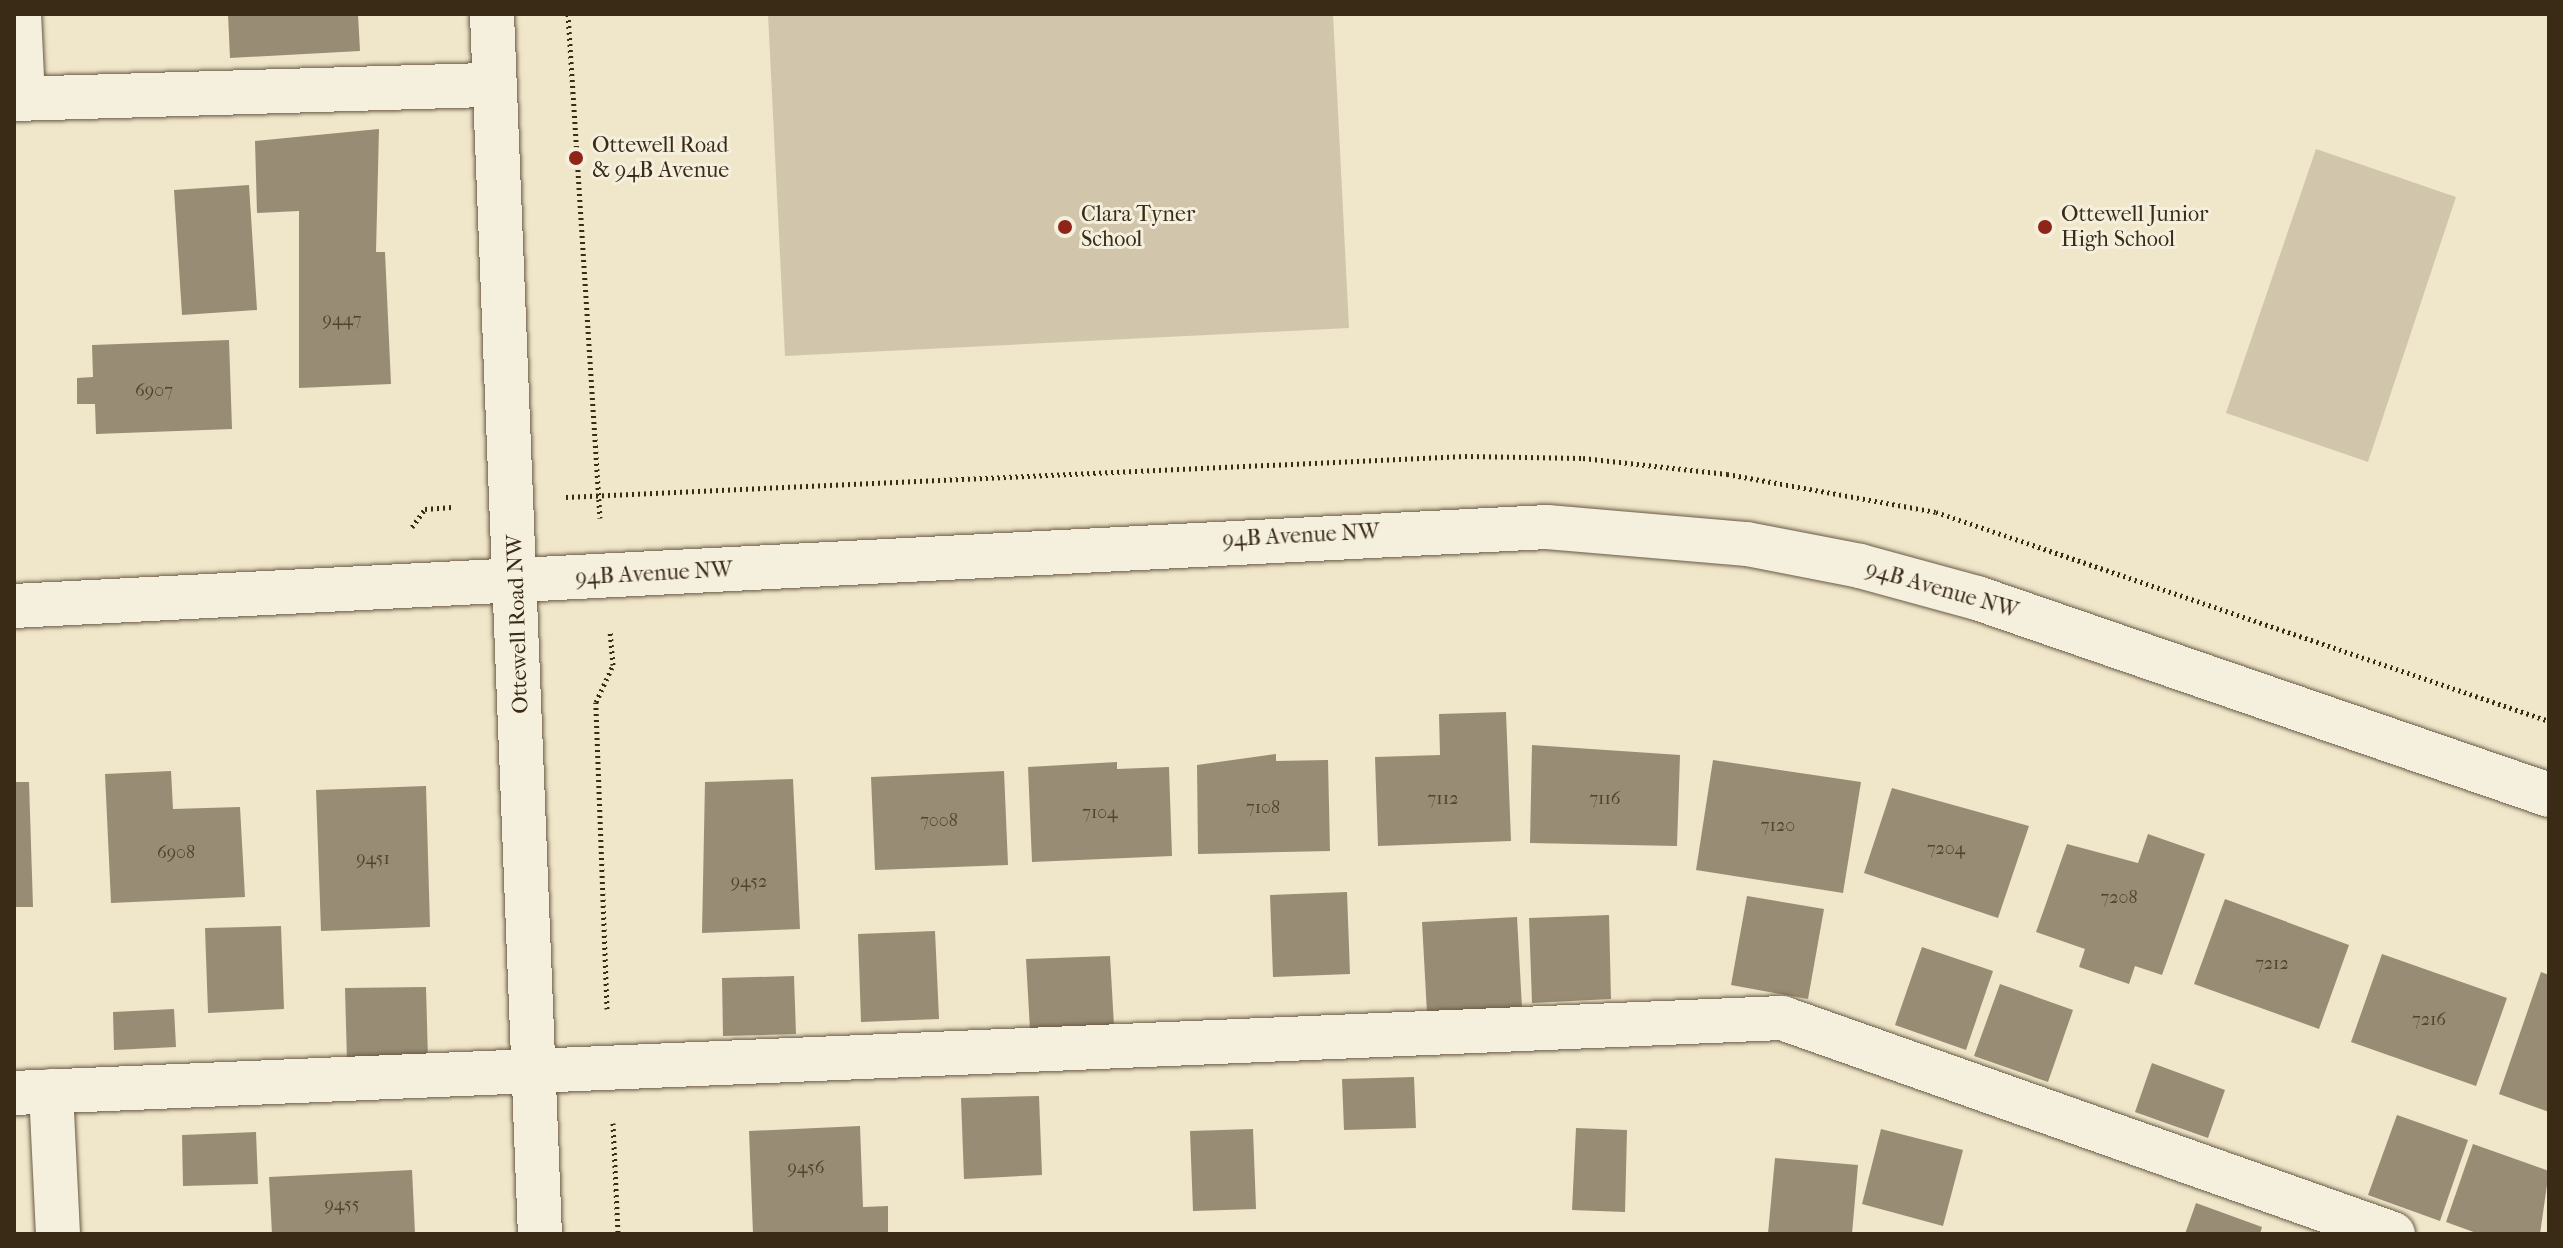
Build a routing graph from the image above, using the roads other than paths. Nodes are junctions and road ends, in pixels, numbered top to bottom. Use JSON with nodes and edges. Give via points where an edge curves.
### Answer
{"nodes":[{"id":1,"x":19,"y":14,"type":"edge"},
{"id":2,"x":492,"y":14,"type":"edge"},
{"id":3,"x":495,"y":85,"type":"junction"},
{"id":4,"x":18,"y":99,"type":"edge"},
{"id":5,"x":517,"y":583,"type":"junction"},
{"id":6,"x":14,"y":606,"type":"edge"},
{"id":7,"x":2549,"y":795,"type":"edge"},
{"id":8,"x":532,"y":1068,"type":"junction"},
{"id":9,"x":33,"y":1092,"type":"edge"},
{"id":10,"x":58,"y":1234,"type":"edge"},
{"id":11,"x":540,"y":1234,"type":"edge"},
{"id":12,"x":2393,"y":1234,"type":"edge"}],
"edges":[{"from":1,"to":4,"type":"street"},
{"from":2,"to":3,"type":"street","name":"Ottewell Road NW"},
{"from":3,"to":4,"type":"street"},
{"from":3,"to":5,"type":"street","name":"Ottewell Road NW"},
{"from":5,"to":6,"type":"street","name":"94B Avenue NW"},
{"from":5,"to":7,"type":"street","name":"94B Avenue NW","via":[[1461,526],[1747,544],[1977,598]]},
{"from":5,"to":8,"type":"street","name":"Ottewell Road NW"},
{"from":8,"to":9,"type":"street"},
{"from":8,"to":11,"type":"street","name":"Ottewell Road NW"},
{"from":8,"to":12,"type":"street","via":[[1782,1018]]},
{"from":9,"to":10,"type":"street"}]}
